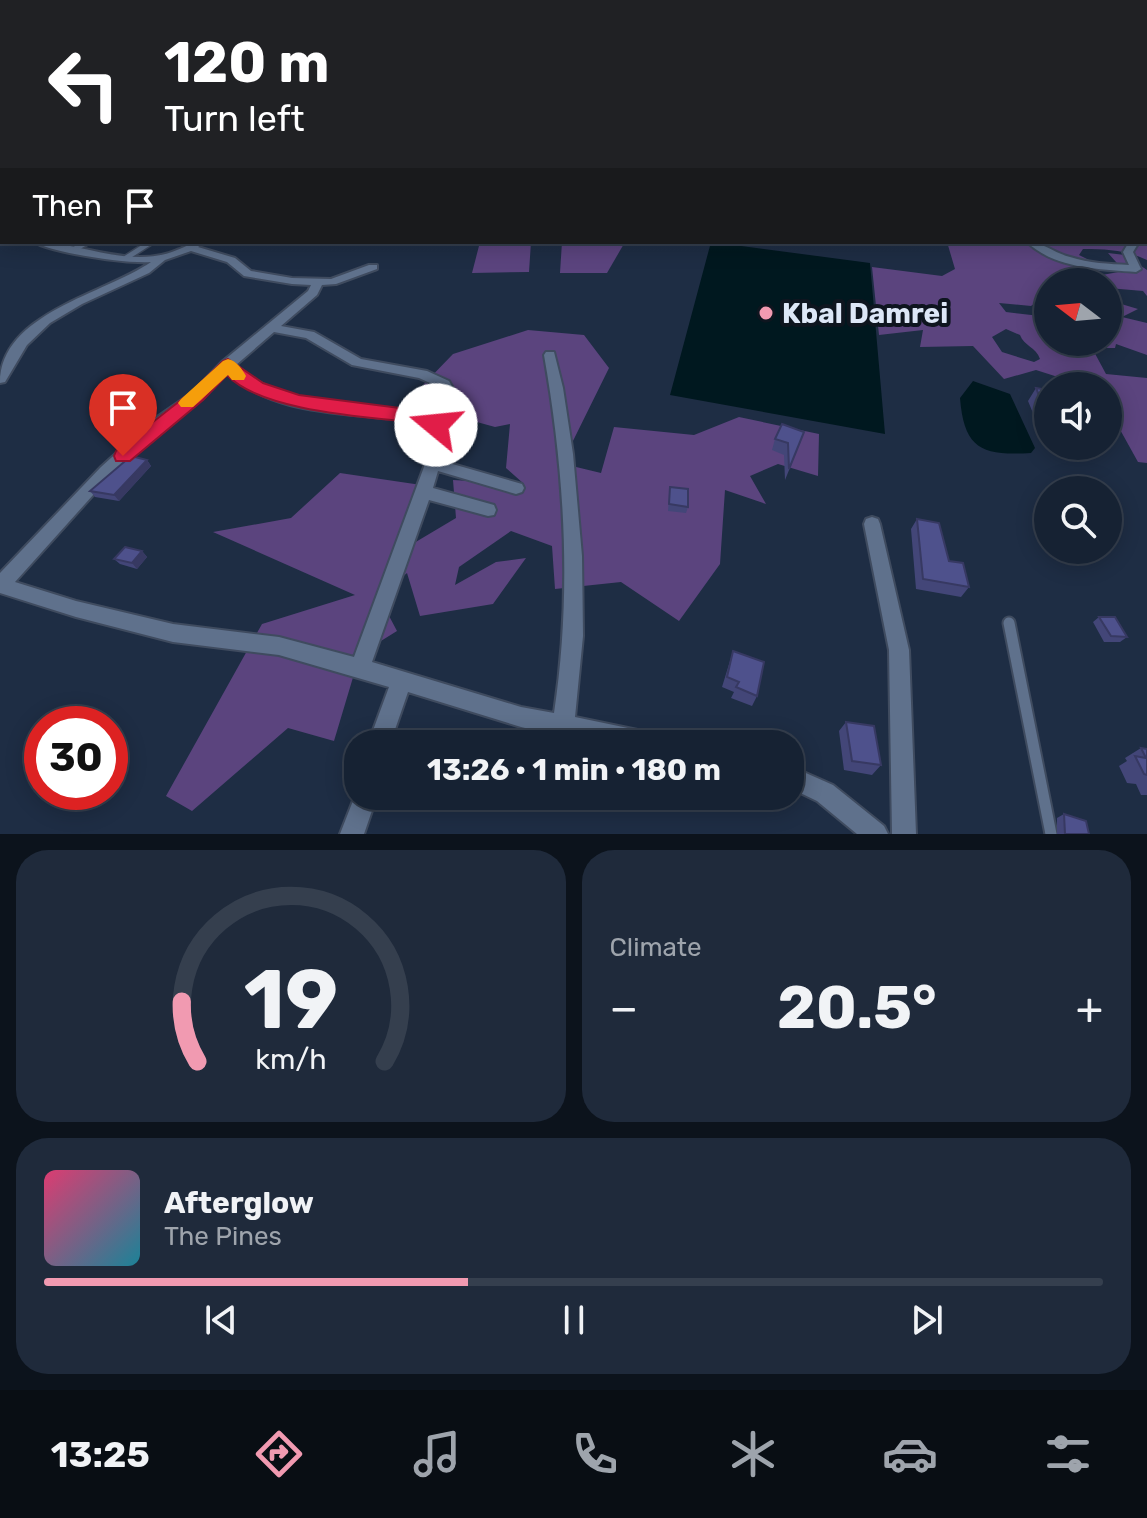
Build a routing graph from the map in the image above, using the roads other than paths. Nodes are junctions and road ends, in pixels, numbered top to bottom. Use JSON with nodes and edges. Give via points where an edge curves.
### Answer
{"nodes":[{"id":1,"x":49,"y":244,"type":"edge"},
{"id":2,"x":84,"y":244,"type":"edge"},
{"id":3,"x":148,"y":244,"type":"edge"},
{"id":4,"x":1034,"y":244,"type":"edge"},
{"id":5,"x":1133,"y":244,"type":"edge"},
{"id":6,"x":194,"y":245,"type":"edge"},
{"id":7,"x":75,"y":249,"type":"junction"},
{"id":8,"x":126,"y":258,"type":"junction"},
{"id":9,"x":160,"y":261,"type":"junction"},
{"id":10,"x":373,"y":267,"type":"dead end"},
{"id":11,"x":317,"y":283,"type":"junction"},
{"id":12,"x":271,"y":328,"type":"junction"},
{"id":13,"x":550,"y":355,"type":"dead end"},
{"id":14,"x":228,"y":364,"type":"junction"},
{"id":15,"x":0,"y":379,"type":"edge"},
{"id":16,"x":436,"y":425,"type":"junction"},
{"id":17,"x":434,"y":464,"type":"junction"},
{"id":18,"x":516,"y":488,"type":"dead end"},
{"id":19,"x":424,"y":492,"type":"junction"},
{"id":20,"x":488,"y":510,"type":"dead end"},
{"id":21,"x":872,"y":524,"type":"dead end"},
{"id":22,"x":1009,"y":622,"type":"dead end"},
{"id":23,"x":360,"y":668,"type":"junction"},
{"id":24,"x":401,"y":682,"type":"junction"},
{"id":25,"x":563,"y":726,"type":"junction"},
{"id":26,"x":384,"y":730,"type":"edge"},
{"id":27,"x":583,"y":730,"type":"edge"},
{"id":28,"x":804,"y":781,"type":"edge"},
{"id":29,"x":361,"y":810,"type":"edge"},
{"id":30,"x":352,"y":834,"type":"edge"},
{"id":31,"x":876,"y":834,"type":"edge"},
{"id":32,"x":904,"y":834,"type":"edge"},
{"id":33,"x":1051,"y":834,"type":"edge"}],
"edges":[{"from":1,"to":7,"type":"street"},
{"from":2,"to":7,"type":"lane"},
{"from":3,"to":8,"type":"lane"},
{"from":4,"to":5,"type":"street","via":[[1045,253],[1082,264],[1136,269],[1128,252]]},
{"from":6,"to":9,"type":"street"},
{"from":6,"to":11,"type":"street","via":[[231,260],[248,274]]},
{"from":7,"to":8,"type":"street"},
{"from":8,"to":9,"type":"street"},
{"from":9,"to":15,"type":"street","via":[[34,329]]},
{"from":10,"to":11,"type":"street"},
{"from":11,"to":12,"type":"street","via":[[313,293]]},
{"from":12,"to":14,"type":"street"},
{"from":12,"to":16,"type":"street","via":[[310,335],[357,362],[422,374],[444,384],[447,390]]},
{"from":13,"to":25,"type":"street","via":[[560,405],[572,543],[574,626]]},
{"from":14,"to":16,"type":"street","via":[[235,375],[257,387],[297,401],[423,417]]},
{"from":14,"to":23,"type":"street","via":[[106,471],[0,585],[173,633],[279,646]]},
{"from":16,"to":17,"type":"street","via":[[442,437]]},
{"from":17,"to":18,"type":"street"},
{"from":17,"to":19,"type":"street"},
{"from":19,"to":20,"type":"street"},
{"from":19,"to":23,"type":"street"},
{"from":21,"to":32,"type":"street","via":[[899,650]]},
{"from":22,"to":33,"type":"lane"},
{"from":23,"to":24,"type":"street"},
{"from":24,"to":25,"type":"street"},
{"from":24,"to":26,"type":"street"},
{"from":25,"to":27,"type":"street"},
{"from":28,"to":31,"type":"street"},
{"from":29,"to":30,"type":"street"}]}
